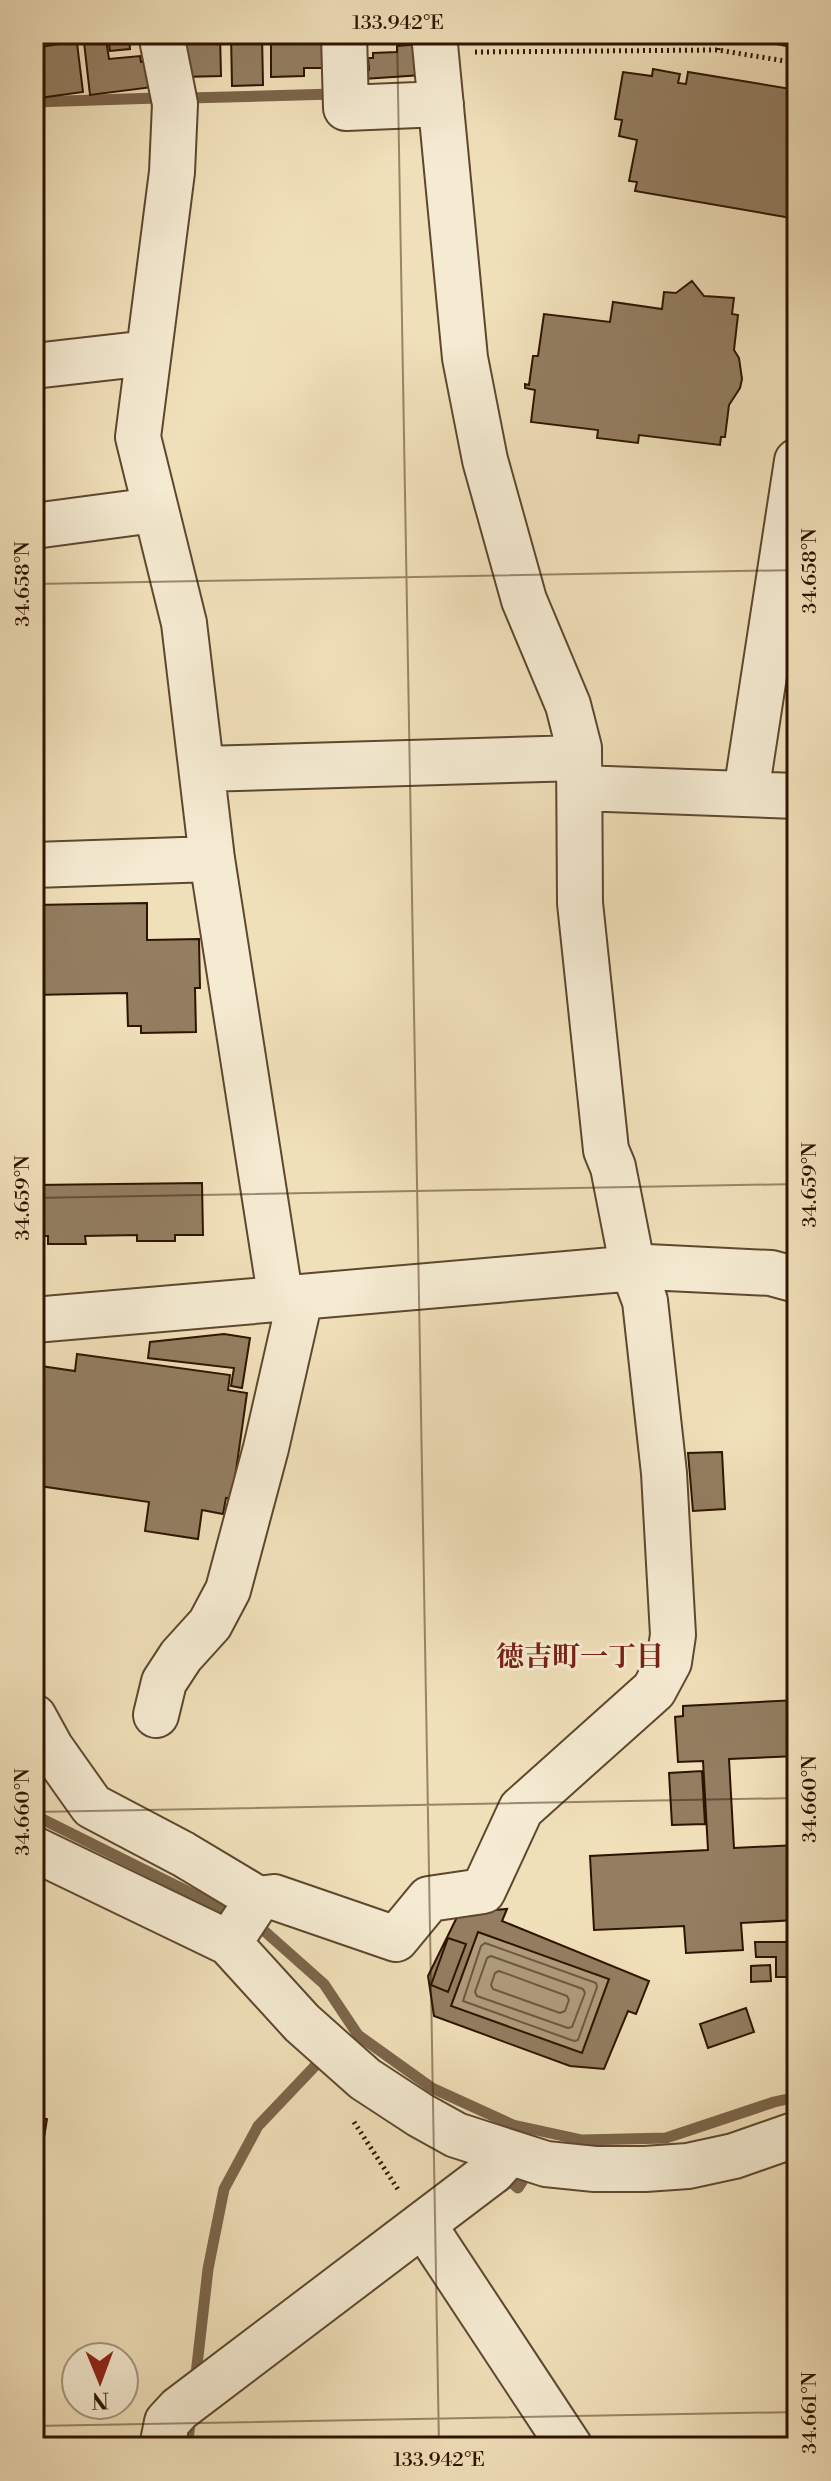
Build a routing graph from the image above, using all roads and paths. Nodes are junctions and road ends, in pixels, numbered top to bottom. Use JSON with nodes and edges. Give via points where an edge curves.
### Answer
{"nodes":[{"id":1,"x":161,"y":34,"type":"edge"},
{"id":2,"x":344,"y":34,"type":"edge"},
{"id":3,"x":719,"y":34,"type":"edge"},
{"id":4,"x":449,"y":43,"type":"edge"},
{"id":5,"x":718,"y":50,"type":"junction"},
{"id":6,"x":797,"y":63,"type":"edge"},
{"id":7,"x":441,"y":104,"type":"junction"},
{"id":8,"x":148,"y":353,"type":"junction"},
{"id":9,"x":34,"y":366,"type":"edge"},
{"id":10,"x":797,"y":461,"type":"edge"},
{"id":11,"x":154,"y":510,"type":"junction"},
{"id":12,"x":34,"y":526,"type":"edge"},
{"id":13,"x":202,"y":769,"type":"junction"},
{"id":14,"x":589,"y":781,"type":"junction"},
{"id":15,"x":746,"y":793,"type":"junction"},
{"id":16,"x":797,"y":796,"type":"edge"},
{"id":17,"x":212,"y":859,"type":"junction"},
{"id":18,"x":34,"y":865,"type":"edge"},
{"id":19,"x":633,"y":1269,"type":"junction"},
{"id":20,"x":797,"y":1280,"type":"edge"},
{"id":21,"x":291,"y":1300,"type":"junction"},
{"id":22,"x":34,"y":1320,"type":"edge"},
{"id":23,"x":156,"y":1715,"type":"dead end"},
{"id":24,"x":34,"y":1717,"type":"edge"},
{"id":25,"x":34,"y":1849,"type":"edge"},
{"id":26,"x":244,"y":1920,"type":"junction"},
{"id":27,"x":797,"y":2134,"type":"edge"},
{"id":28,"x":509,"y":2153,"type":"junction"},
{"id":29,"x":423,"y":2224,"type":"junction"},
{"id":30,"x":182,"y":2415,"type":"edge"},
{"id":31,"x":570,"y":2447,"type":"edge"}],
"edges":[{"from":1,"to":8,"type":"street","via":[[175,104],[173,158]]},
{"from":2,"to":7,"type":"street","via":[[346,108]]},
{"from":3,"to":5,"type":"path"},
{"from":4,"to":5,"type":"path"},
{"from":4,"to":7,"type":"street"},
{"from":5,"to":6,"type":"path"},
{"from":7,"to":14,"type":"street","via":[[465,358],[485,460],[524,600],[568,705]]},
{"from":8,"to":9,"type":"street"},
{"from":8,"to":11,"type":"street","via":[[138,437]]},
{"from":10,"to":15,"type":"street"},
{"from":11,"to":12,"type":"street"},
{"from":11,"to":13,"type":"street","via":[[184,623]]},
{"from":13,"to":14,"type":"street"},
{"from":13,"to":17,"type":"street"},
{"from":14,"to":15,"type":"street"},
{"from":14,"to":19,"type":"street","via":[[580,903],[588,993],[606,1150]]},
{"from":15,"to":16,"type":"street"},
{"from":17,"to":18,"type":"street"},
{"from":17,"to":21,"type":"street"},
{"from":19,"to":20,"type":"street","via":[[757,1272]]},
{"from":19,"to":21,"type":"street"},
{"from":19,"to":26,"type":"street","via":[[645,1301],[664,1473],[672,1621],[669,1662],[654,1690],[521,1809],[483,1891],[429,1899],[396,1939],[274,1897]]},
{"from":21,"to":22,"type":"street"},
{"from":21,"to":23,"type":"street","via":[[266,1448],[228,1590],[210,1624],[164,1682]]},
{"from":24,"to":26,"type":"street","via":[[92,1806],[183,1854]]},
{"from":25,"to":26,"type":"street"},
{"from":26,"to":28,"type":"street","via":[[302,2023],[365,2079],[456,2135]]},
{"from":27,"to":28,"type":"street","via":[[703,2163],[645,2169],[546,2164]]},
{"from":28,"to":29,"type":"street"},
{"from":29,"to":30,"type":"street"},
{"from":29,"to":31,"type":"street"}]}
